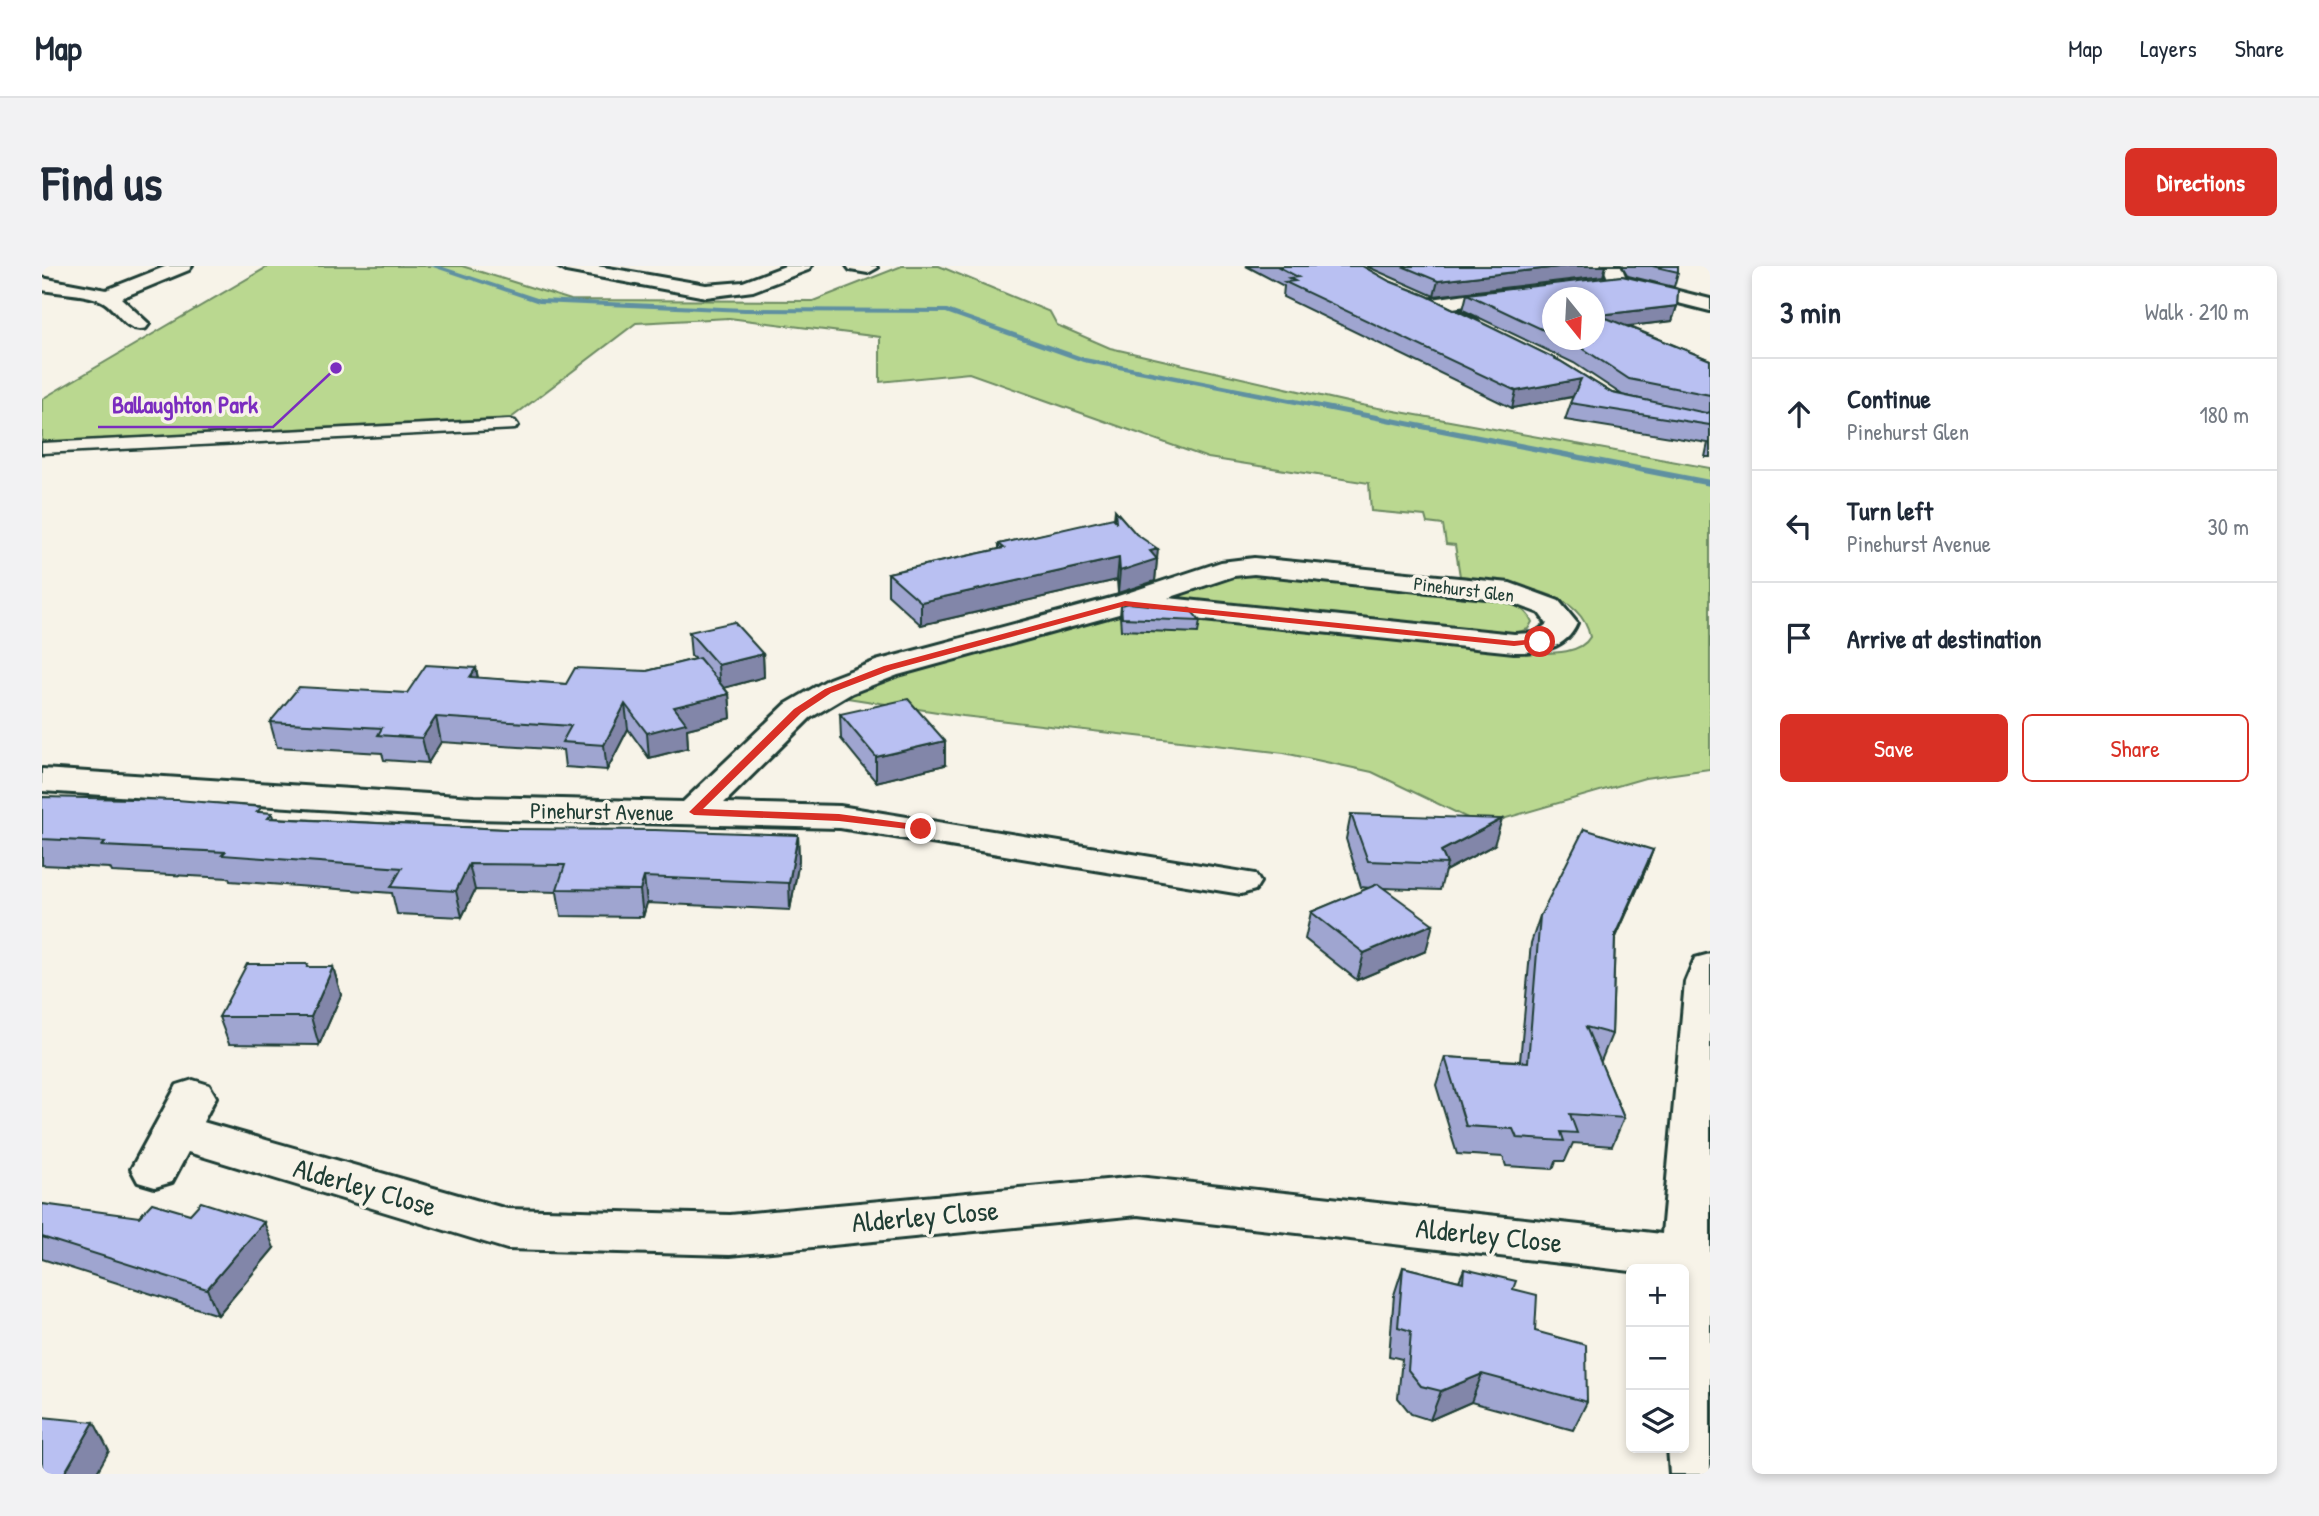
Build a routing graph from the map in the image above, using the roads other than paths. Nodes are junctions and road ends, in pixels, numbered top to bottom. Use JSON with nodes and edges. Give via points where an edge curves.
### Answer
{"nodes":[{"id":1,"x":183,"y":266,"type":"edge"},
{"id":2,"x":566,"y":266,"type":"edge"},
{"id":3,"x":803,"y":266,"type":"edge"},
{"id":4,"x":1615,"y":274,"type":"edge"},
{"id":5,"x":42,"y":284,"type":"edge"},
{"id":6,"x":1591,"y":285,"type":"edge"},
{"id":7,"x":1538,"y":290,"type":"edge"},
{"id":8,"x":108,"y":296,"type":"junction"},
{"id":9,"x":1710,"y":305,"type":"edge"},
{"id":10,"x":139,"y":324,"type":"dead end"},
{"id":11,"x":1480,"y":329,"type":"edge"},
{"id":12,"x":509,"y":425,"type":"dead end"},
{"id":13,"x":42,"y":448,"type":"edge"},
{"id":14,"x":1125,"y":603,"type":"junction"},
{"id":15,"x":42,"y":780,"type":"edge"},
{"id":16,"x":694,"y":812,"type":"junction"},
{"id":17,"x":1241,"y":881,"type":"dead end"},
{"id":18,"x":1710,"y":968,"type":"edge"},
{"id":19,"x":174,"y":1132,"type":"dead end"},
{"id":20,"x":1686,"y":1257,"type":"junction"},
{"id":21,"x":1699,"y":1474,"type":"edge"}],
"edges":[{"from":1,"to":8,"type":"street"},
{"from":2,"to":3,"type":"street","via":[[717,295],[748,295],[763,290],[746,287]]},
{"from":4,"to":6,"type":"street"},
{"from":4,"to":9,"type":"street"},
{"from":5,"to":8,"type":"street"},
{"from":7,"to":11,"type":"street","via":[[1425,302]]},
{"from":8,"to":10,"type":"street"},
{"from":12,"to":13,"type":"lane"},
{"from":14,"to":14,"type":"street","name":"Pinehurst Glen","via":[[1514,643],[1552,638],[1562,623],[1549,607],[1510,593],[1254,566],[1223,570]]},
{"from":14,"to":16,"type":"street","name":"Pinehurst Glen","via":[[887,668],[828,691],[798,711]]},
{"from":15,"to":16,"type":"street","name":"Pinehurst Avenue","via":[[474,808]]},
{"from":16,"to":17,"type":"street","name":"Pinehurst Avenue","via":[[879,822]]},
{"from":18,"to":20,"type":"street"},
{"from":19,"to":20,"type":"street","name":"Alderley Close","via":[[507,1229],[730,1235],[1139,1196]]},
{"from":20,"to":21,"type":"street"}]}
